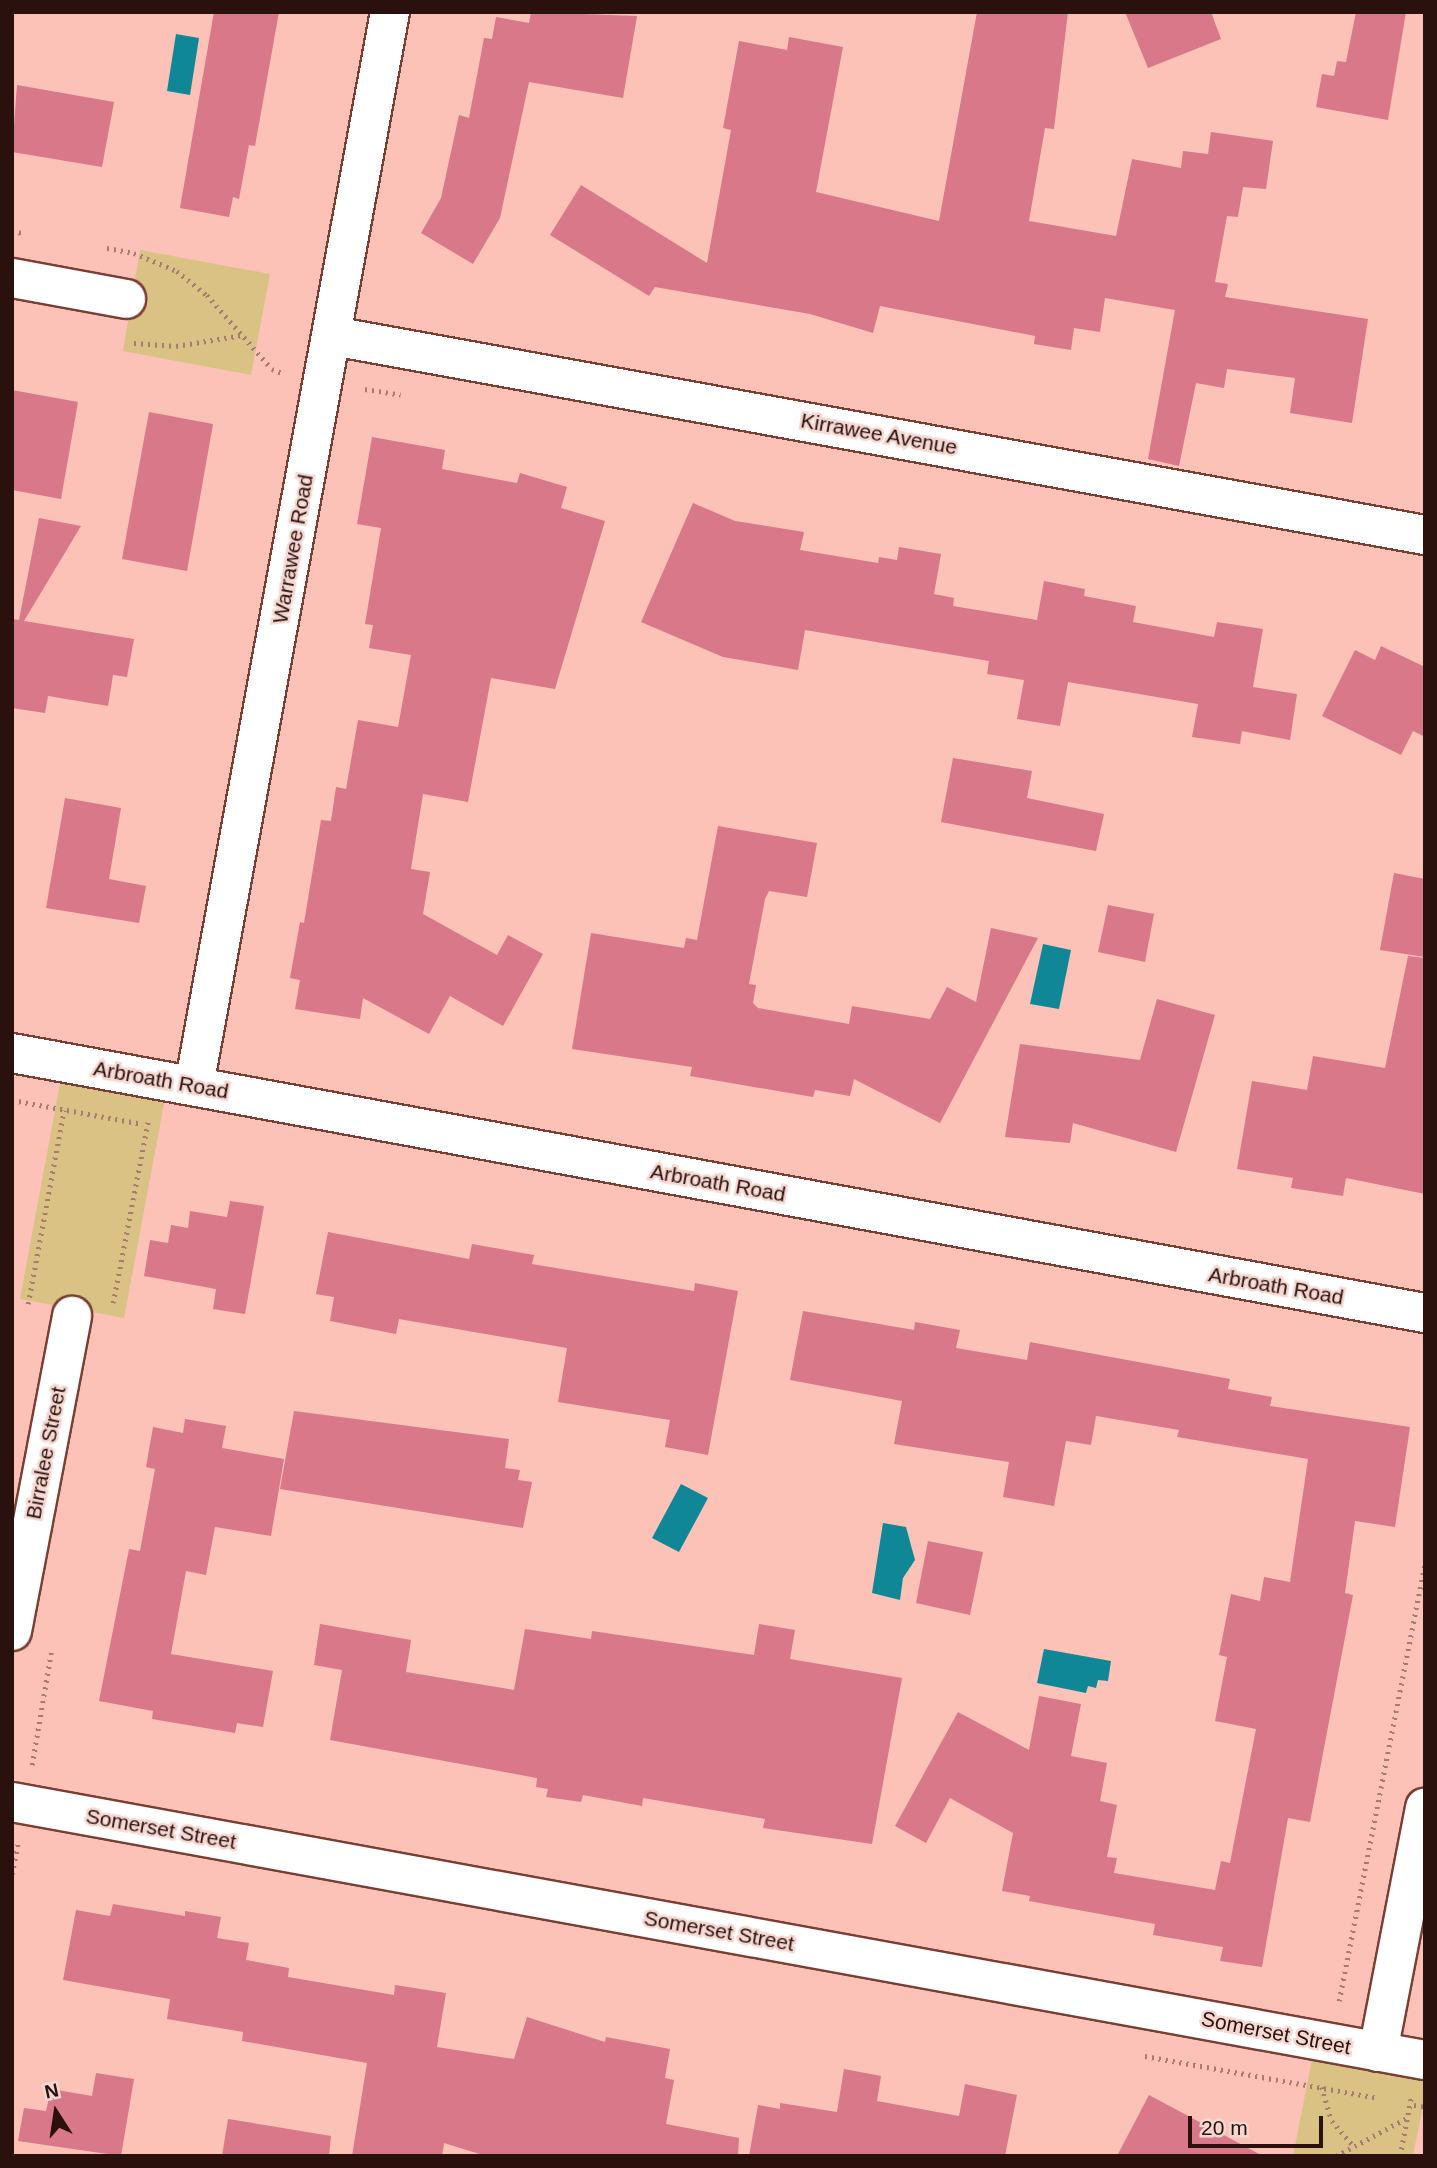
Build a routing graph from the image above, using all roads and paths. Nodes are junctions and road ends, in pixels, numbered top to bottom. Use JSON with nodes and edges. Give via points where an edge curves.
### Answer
{"nodes":[{"id":1,"x":390,"y":12,"type":"edge"},
{"id":2,"x":12,"y":278,"type":"edge"},
{"id":3,"x":126,"y":299,"type":"dead end"},
{"id":4,"x":333,"y":336,"type":"junction"},
{"id":5,"x":1425,"y":535,"type":"edge"},
{"id":6,"x":12,"y":1053,"type":"edge"},
{"id":7,"x":194,"y":1086,"type":"junction"},
{"id":8,"x":64,"y":1110,"type":"dead end"},
{"id":9,"x":27,"y":1311,"type":"dead end"},
{"id":10,"x":1425,"y":1313,"type":"edge"},
{"id":11,"x":72,"y":1316,"type":"dead end"},
{"id":12,"x":1425,"y":1562,"type":"edge"},
{"id":13,"x":12,"y":1631,"type":"edge"},
{"id":14,"x":12,"y":1802,"type":"edge"},
{"id":15,"x":1425,"y":1807,"type":"edge"},
{"id":16,"x":19,"y":1839,"type":"dead end"},
{"id":17,"x":12,"y":1874,"type":"edge"},
{"id":18,"x":1337,"y":2008,"type":"dead end"},
{"id":19,"x":1378,"y":2052,"type":"junction"},
{"id":20,"x":1418,"y":2077,"type":"edge"},
{"id":21,"x":1324,"y":2078,"type":"dead end"},
{"id":22,"x":1407,"y":2118,"type":"junction"},
{"id":23,"x":1354,"y":2146,"type":"junction"},
{"id":24,"x":1336,"y":2156,"type":"edge"},
{"id":25,"x":1400,"y":2156,"type":"edge"}],
"edges":[{"from":1,"to":4,"type":"street","name":"Warrawee Road"},
{"from":2,"to":3,"type":"street"},
{"from":4,"to":5,"type":"street","name":"Kirrawee Avenue"},
{"from":4,"to":7,"type":"street","name":"Warrawee Road"},
{"from":6,"to":7,"type":"street","name":"Arbroath Road"},
{"from":7,"to":10,"type":"street","name":"Arbroath Road"},
{"from":8,"to":9,"type":"path"},
{"from":11,"to":13,"type":"street","name":"Birralee Street"},
{"from":12,"to":18,"type":"path"},
{"from":14,"to":19,"type":"street","name":"Somerset Street"},
{"from":15,"to":19,"type":"street"},
{"from":16,"to":17,"type":"path"},
{"from":19,"to":20,"type":"street","name":"Somerset Street"},
{"from":20,"to":22,"type":"path"},
{"from":21,"to":23,"type":"path","via":[[1326,2109]]},
{"from":22,"to":23,"type":"path"},
{"from":22,"to":25,"type":"path"},
{"from":23,"to":24,"type":"path"}]}
